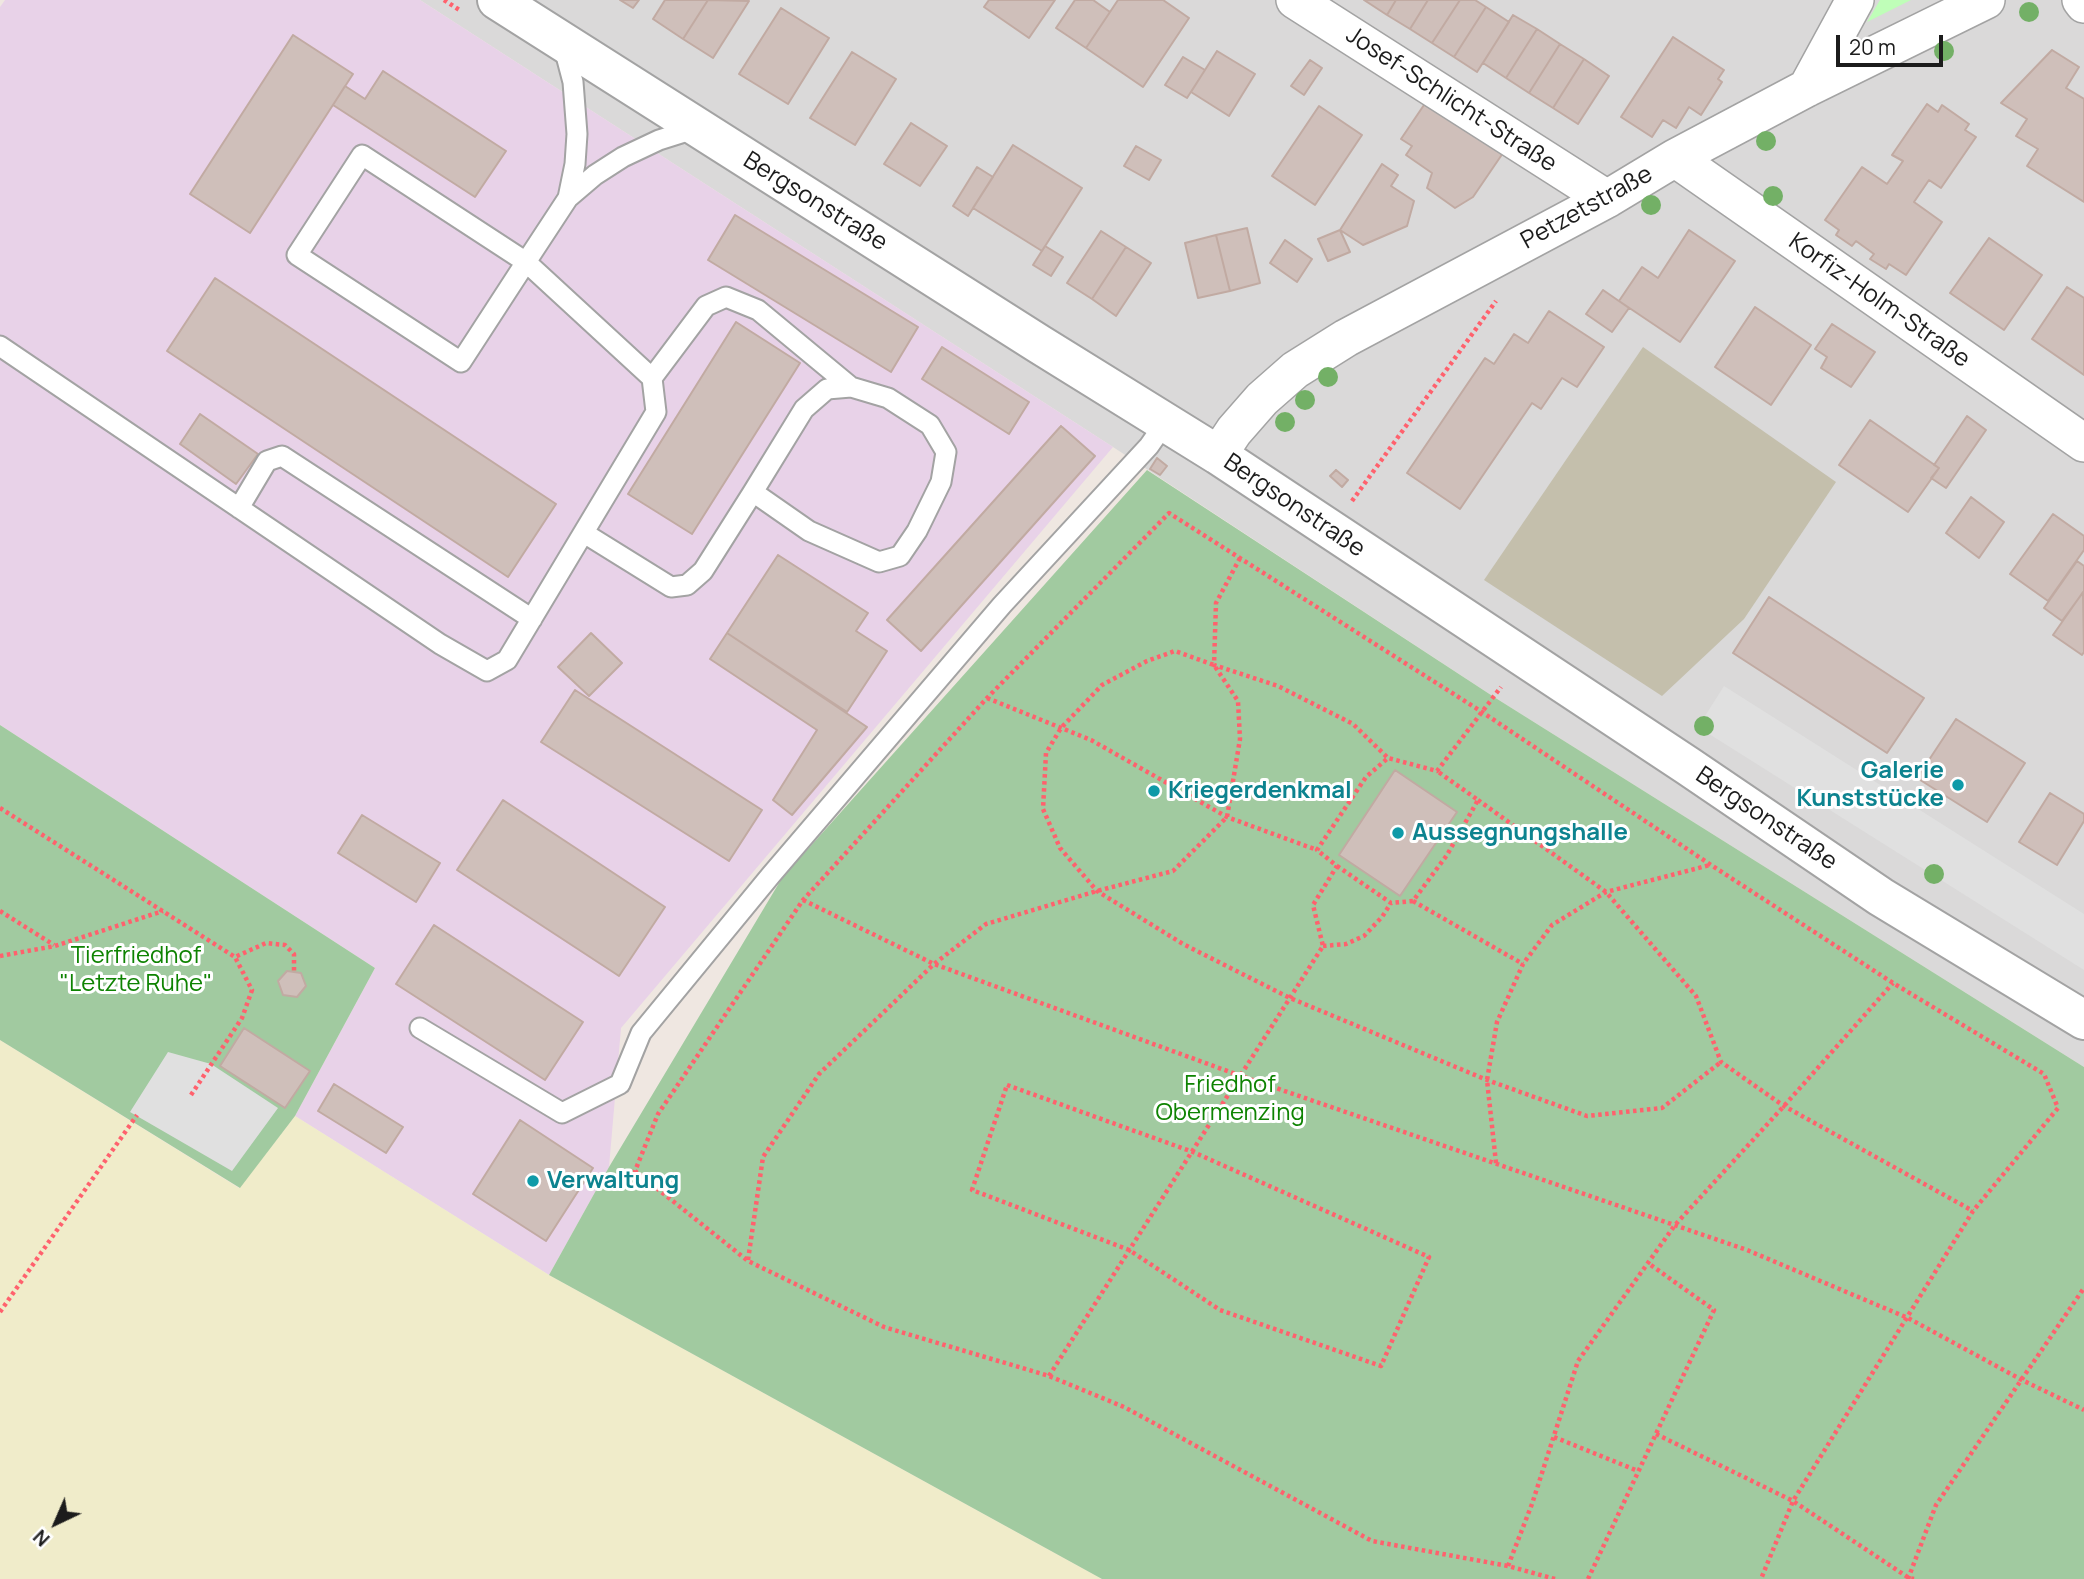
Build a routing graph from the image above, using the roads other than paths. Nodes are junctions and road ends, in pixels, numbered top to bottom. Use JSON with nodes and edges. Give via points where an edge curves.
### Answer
{"nodes":[{"id":1,"x":497,"y":0,"type":"edge"},
{"id":2,"x":1295,"y":0,"type":"edge"},
{"id":3,"x":1854,"y":0,"type":"edge"},
{"id":4,"x":1986,"y":0,"type":"edge"},
{"id":5,"x":562,"y":42,"type":"junction"},
{"id":6,"x":1807,"y":88,"type":"junction"},
{"id":7,"x":698,"y":128,"type":"junction"},
{"id":8,"x":1675,"y":158,"type":"junction"},
{"id":9,"x":568,"y":198,"type":"junction"},
{"id":10,"x":1607,"y":199,"type":"junction"},
{"id":11,"x":526,"y":262,"type":"junction"},
{"id":12,"x":0,"y":346,"type":"edge"},
{"id":13,"x":652,"y":378,"type":"junction"},
{"id":14,"x":850,"y":387,"type":"junction"},
{"id":15,"x":1165,"y":423,"type":"junction"},
{"id":16,"x":2084,"y":443,"type":"edge"},
{"id":17,"x":1218,"y":455,"type":"junction"},
{"id":18,"x":753,"y":492,"type":"junction"},
{"id":19,"x":239,"y":508,"type":"junction"},
{"id":20,"x":584,"y":533,"type":"junction"},
{"id":21,"x":532,"y":619,"type":"junction"},
{"id":22,"x":2084,"y":1020,"type":"edge"},
{"id":23,"x":420,"y":1028,"type":"dead end"}],
"edges":[{"from":1,"to":5,"type":"street","name":"Bergsonstraße"},
{"from":2,"to":10,"type":"street","name":"Josef-Schlicht-Straße"},
{"from":3,"to":6,"type":"street"},
{"from":4,"to":6,"type":"street","name":"Petzetstraße"},
{"from":5,"to":7,"type":"street","name":"Bergsonstraße"},
{"from":5,"to":9,"type":"lane","via":[[573,82],[577,134]]},
{"from":6,"to":8,"type":"street","name":"Petzetstraße"},
{"from":7,"to":9,"type":"lane","via":[[623,157]]},
{"from":7,"to":15,"type":"street","name":"Bergsonstraße"},
{"from":8,"to":10,"type":"street","name":"Petzetstraße"},
{"from":8,"to":16,"type":"street","name":"Korfiz-Holm-Straße"},
{"from":9,"to":11,"type":"lane"},
{"from":10,"to":17,"type":"street","name":"Petzetstraße","via":[[1377,321],[1295,370],[1262,399]]},
{"from":11,"to":11,"type":"lane","via":[[362,155],[297,255],[461,362]]},
{"from":11,"to":13,"type":"lane"},
{"from":12,"to":19,"type":"lane"},
{"from":13,"to":14,"type":"lane","via":[[706,306],[726,298],[758,310]]},
{"from":13,"to":20,"type":"lane","via":[[656,412]]},
{"from":14,"to":18,"type":"lane","via":[[827,389],[804,410]]},
{"from":14,"to":18,"type":"lane","via":[[888,397],[930,425],[946,452],[941,482],[900,556],[879,562],[867,557],[809,531]]},
{"from":15,"to":17,"type":"street","name":"Bergsonstraße"},
{"from":15,"to":23,"type":"lane","via":[[1002,605],[641,1033],[620,1084],[562,1113]]},
{"from":17,"to":22,"type":"street","name":"Bergsonstraße","via":[[1881,897]]},
{"from":18,"to":20,"type":"lane","via":[[703,571],[687,585],[671,587]]},
{"from":19,"to":21,"type":"lane","via":[[487,671],[507,660]]},
{"from":19,"to":21,"type":"lane","via":[[267,461],[282,456]]},
{"from":20,"to":21,"type":"lane"}]}
